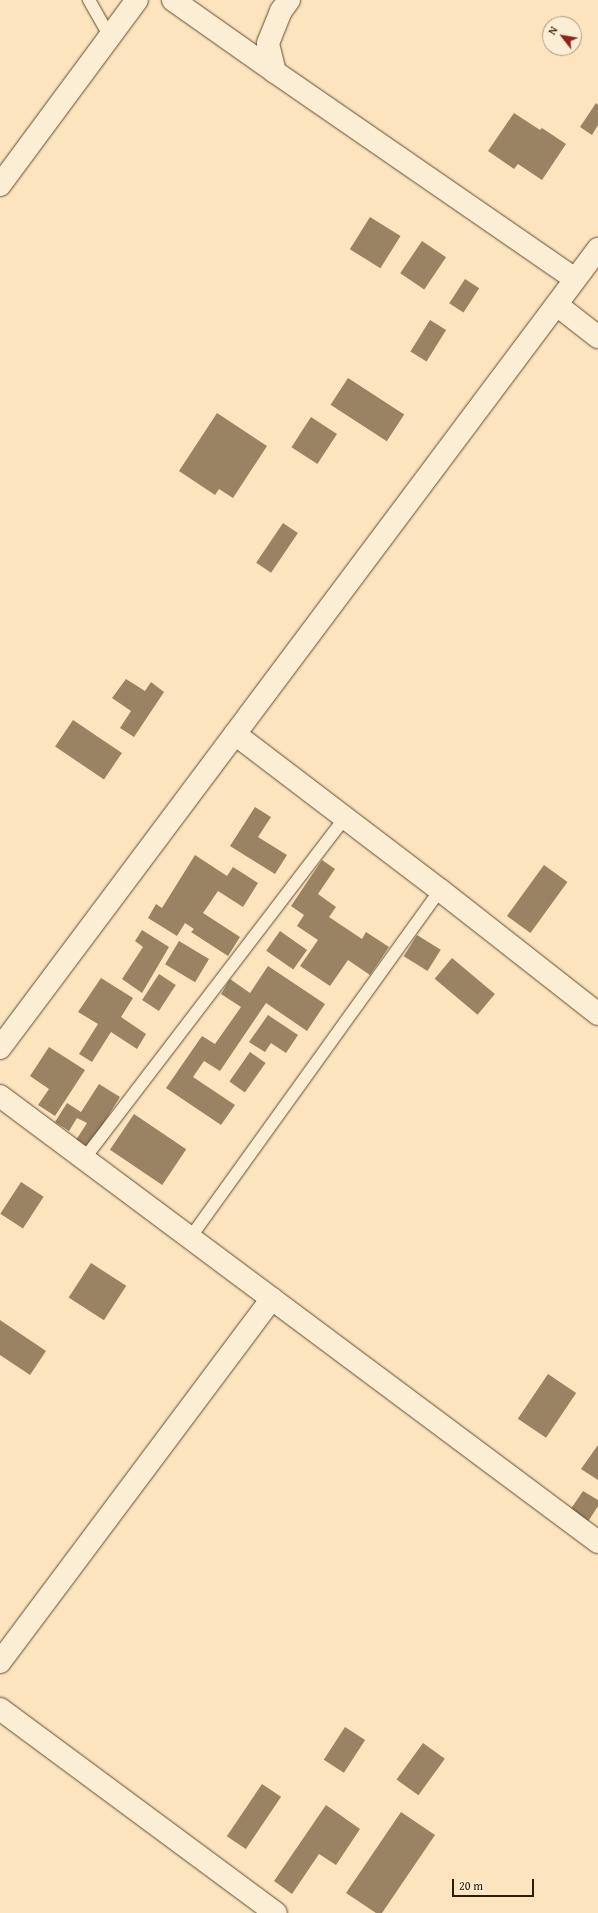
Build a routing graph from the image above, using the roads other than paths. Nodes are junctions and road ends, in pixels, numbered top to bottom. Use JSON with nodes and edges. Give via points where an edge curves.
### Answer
{"nodes":[{"id":1,"x":89,"y":0,"type":"edge"},
{"id":2,"x":137,"y":0,"type":"edge"},
{"id":3,"x":173,"y":0,"type":"edge"},
{"id":4,"x":289,"y":0,"type":"edge"},
{"id":5,"x":110,"y":37,"type":"junction"},
{"id":6,"x":275,"y":72,"type":"junction"},
{"id":7,"x":0,"y":185,"type":"edge"},
{"id":8,"x":598,"y":249,"type":"edge"},
{"id":9,"x":576,"y":279,"type":"junction"},
{"id":10,"x":557,"y":305,"type":"junction"},
{"id":11,"x":598,"y":337,"type":"edge"},
{"id":12,"x":235,"y":734,"type":"junction"},
{"id":13,"x":344,"y":819,"type":"junction"},
{"id":14,"x":440,"y":890,"type":"junction"},
{"id":15,"x":598,"y":1014,"type":"edge"},
{"id":16,"x":0,"y":1048,"type":"edge"},
{"id":17,"x":0,"y":1096,"type":"edge"},
{"id":18,"x":84,"y":1159,"type":"junction"},
{"id":19,"x":190,"y":1238,"type":"junction"},
{"id":20,"x":272,"y":1299,"type":"junction"},
{"id":21,"x":598,"y":1542,"type":"edge"},
{"id":22,"x":0,"y":1662,"type":"edge"},
{"id":23,"x":0,"y":1709,"type":"edge"},
{"id":24,"x":276,"y":1913,"type":"edge"}],
"edges":[{"from":1,"to":5,"type":"lane"},
{"from":2,"to":5,"type":"street"},
{"from":3,"to":6,"type":"street"},
{"from":4,"to":6,"type":"street","via":[[281,11],[268,44]]},
{"from":5,"to":7,"type":"street"},
{"from":6,"to":9,"type":"street"},
{"from":8,"to":9,"type":"street"},
{"from":9,"to":10,"type":"street"},
{"from":10,"to":11,"type":"street"},
{"from":10,"to":12,"type":"street"},
{"from":12,"to":13,"type":"street"},
{"from":12,"to":16,"type":"street"},
{"from":13,"to":14,"type":"street"},
{"from":13,"to":18,"type":"lane"},
{"from":14,"to":15,"type":"street"},
{"from":14,"to":19,"type":"lane"},
{"from":17,"to":18,"type":"street"},
{"from":18,"to":19,"type":"street"},
{"from":19,"to":20,"type":"street"},
{"from":20,"to":21,"type":"street"},
{"from":20,"to":22,"type":"street"},
{"from":23,"to":24,"type":"street"}]}
